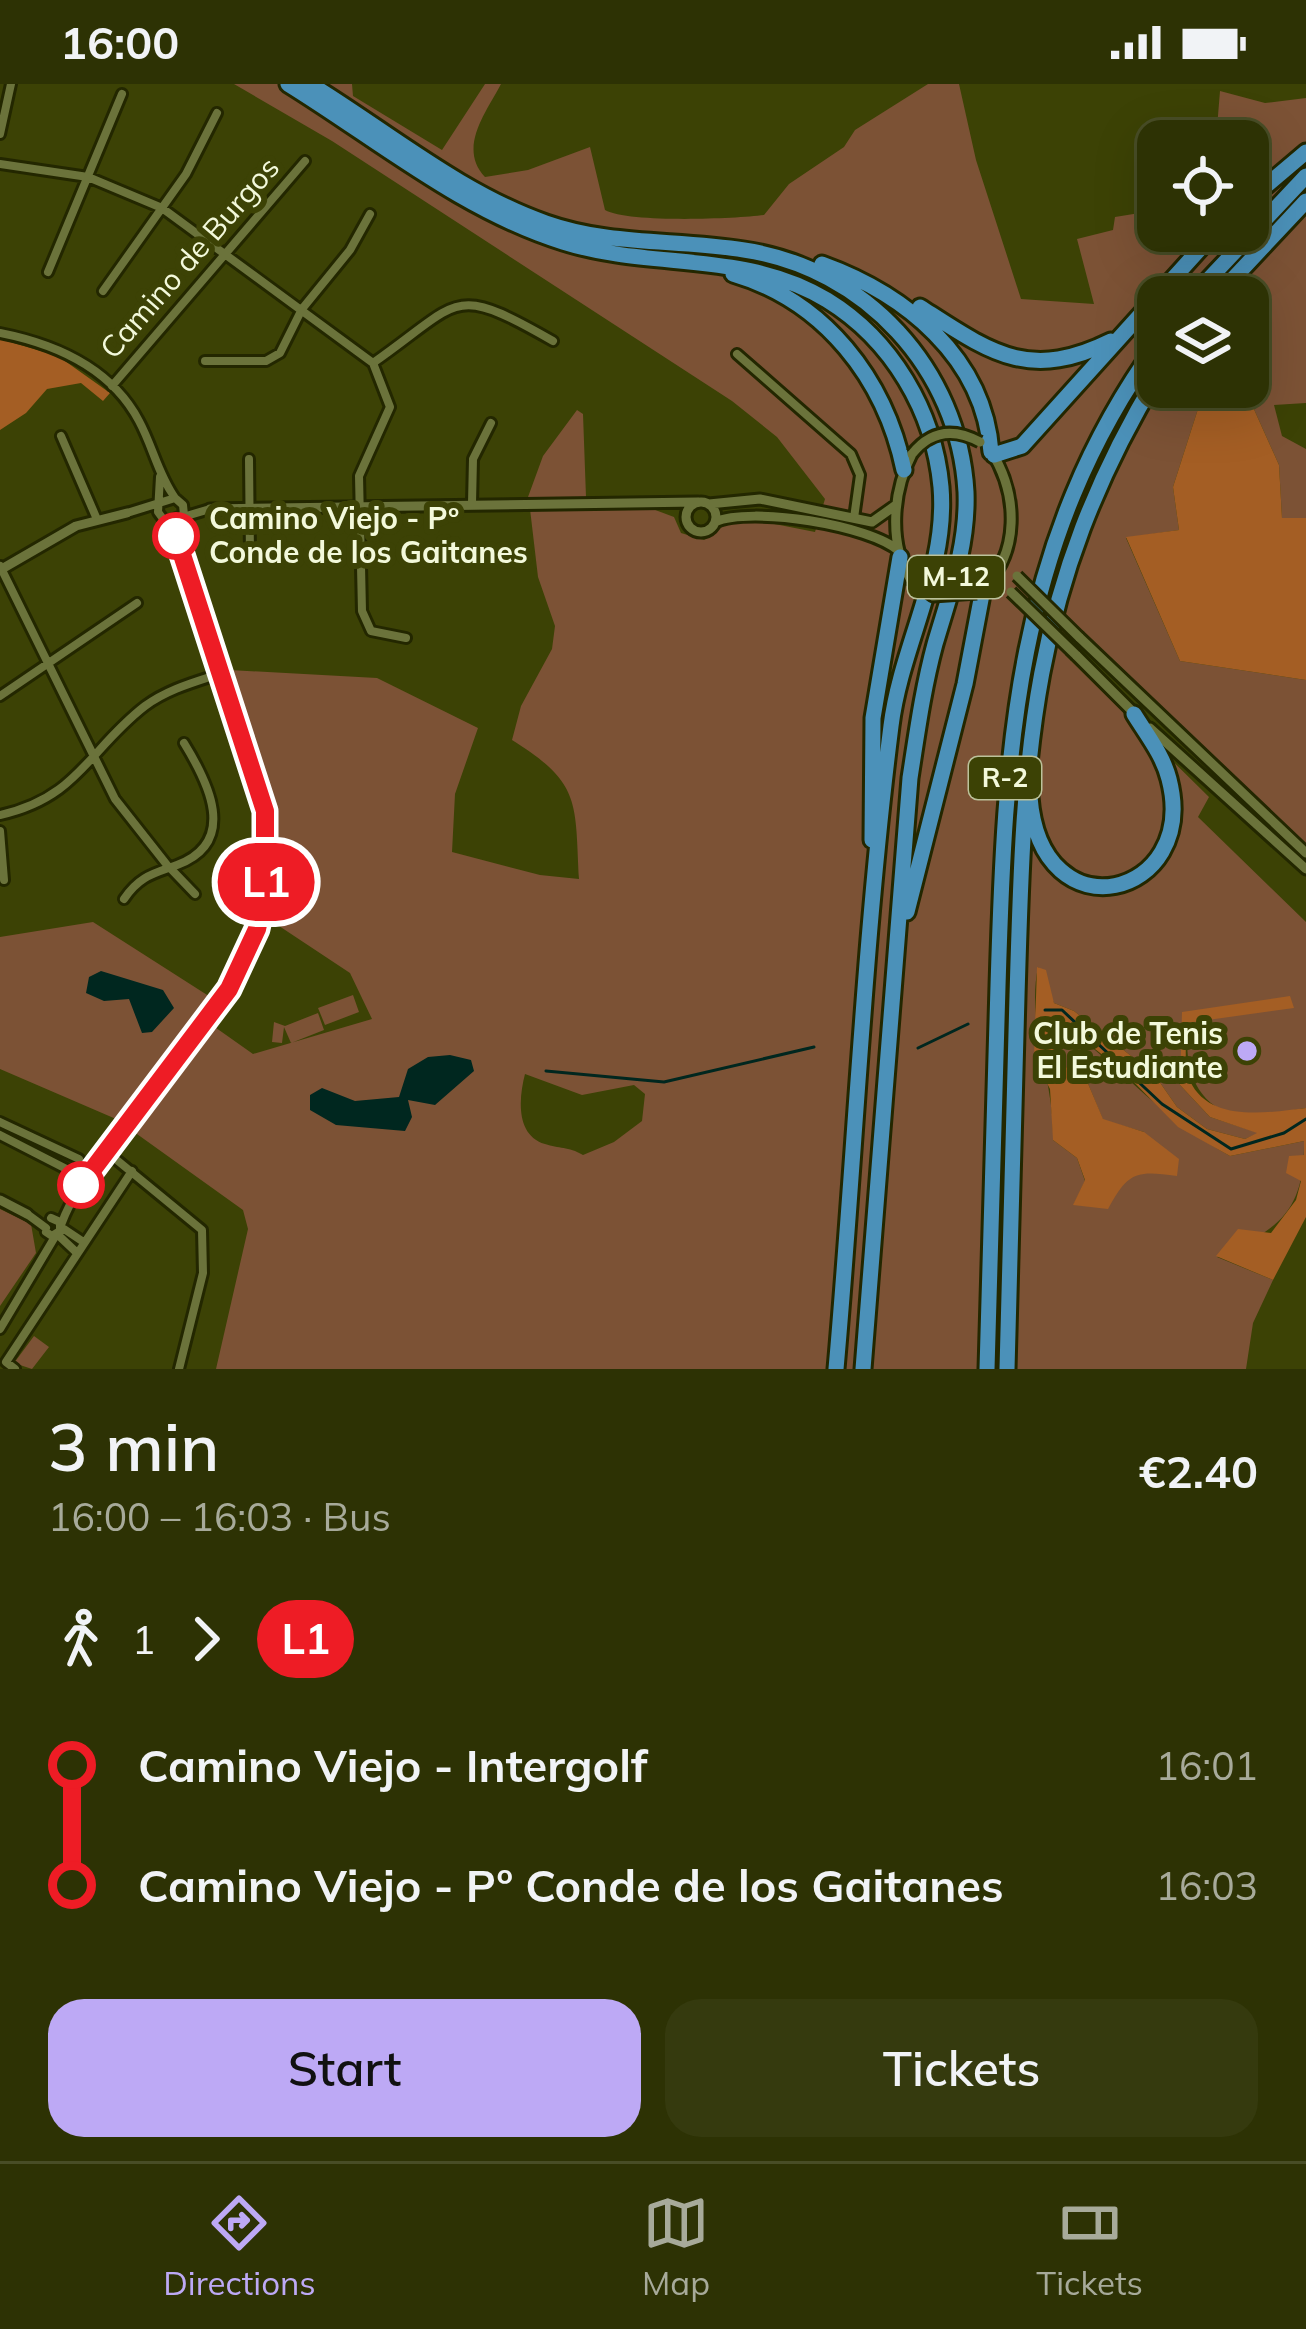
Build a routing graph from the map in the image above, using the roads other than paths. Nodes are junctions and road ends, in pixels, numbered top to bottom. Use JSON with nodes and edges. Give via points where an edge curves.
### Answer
{"nodes":[{"id":1,"x":10,"y":84,"type":"edge"},
{"id":2,"x":288,"y":84,"type":"edge"},
{"id":3,"x":310,"y":84,"type":"edge"},
{"id":4,"x":122,"y":94,"type":"dead end"},
{"id":5,"x":217,"y":113,"type":"dead end"},
{"id":6,"x":0,"y":134,"type":"edge"},
{"id":7,"x":1306,"y":152,"type":"edge"},
{"id":8,"x":305,"y":161,"type":"dead end"},
{"id":9,"x":0,"y":164,"type":"edge"},
{"id":10,"x":1306,"y":176,"type":"edge"},
{"id":11,"x":88,"y":177,"type":"junction"},
{"id":12,"x":1269,"y":183,"type":"edge"},
{"id":13,"x":1306,"y":201,"type":"edge"},
{"id":14,"x":162,"y":208,"type":"junction"},
{"id":15,"x":370,"y":214,"type":"dead end"},
{"id":16,"x":1197,"y":252,"type":"edge"},
{"id":17,"x":765,"y":254,"type":"junction"},
{"id":18,"x":227,"y":257,"type":"junction"},
{"id":19,"x":690,"y":261,"type":"junction"},
{"id":20,"x":48,"y":272,"type":"dead end"},
{"id":21,"x":844,"y":272,"type":"junction"},
{"id":22,"x":1212,"y":276,"type":"edge"},
{"id":23,"x":1236,"y":276,"type":"edge"},
{"id":24,"x":103,"y":291,"type":"dead end"},
{"id":25,"x":302,"y":309,"type":"junction"},
{"id":26,"x":0,"y":333,"type":"edge"},
{"id":27,"x":1119,"y":336,"type":"junction"},
{"id":28,"x":553,"y":340,"type":"dead end"},
{"id":29,"x":737,"y":353,"type":"dead end"},
{"id":30,"x":205,"y":361,"type":"dead end"},
{"id":31,"x":374,"y":363,"type":"junction"},
{"id":32,"x":1137,"y":377,"type":"edge"},
{"id":33,"x":112,"y":386,"type":"junction"},
{"id":34,"x":1141,"y":408,"type":"edge"},
{"id":35,"x":490,"y":424,"type":"dead end"},
{"id":36,"x":62,"y":436,"type":"dead end"},
{"id":37,"x":988,"y":450,"type":"junction"},
{"id":38,"x":249,"y":459,"type":"dead end"},
{"id":39,"x":908,"y":462,"type":"junction"},
{"id":40,"x":160,"y":477,"type":"junction"},
{"id":41,"x":175,"y":498,"type":"junction"},
{"id":42,"x":654,"y":501,"type":"junction"},
{"id":43,"x":472,"y":503,"type":"junction"},
{"id":44,"x":704,"y":503,"type":"junction"},
{"id":45,"x":160,"y":504,"type":"junction"},
{"id":46,"x":183,"y":505,"type":"junction"},
{"id":47,"x":896,"y":505,"type":"junction"},
{"id":48,"x":358,"y":506,"type":"junction"},
{"id":49,"x":250,"y":508,"type":"junction"},
{"id":50,"x":210,"y":509,"type":"junction"},
{"id":51,"x":127,"y":512,"type":"junction"},
{"id":52,"x":96,"y":518,"type":"junction"},
{"id":53,"x":181,"y":519,"type":"junction"},
{"id":54,"x":686,"y":520,"type":"junction"},
{"id":55,"x":853,"y":520,"type":"junction"},
{"id":56,"x":164,"y":521,"type":"junction"},
{"id":57,"x":715,"y":522,"type":"junction"},
{"id":58,"x":181,"y":545,"type":"junction"},
{"id":59,"x":899,"y":554,"type":"junction"},
{"id":60,"x":250,"y":557,"type":"dead end"},
{"id":61,"x":1002,"y":561,"type":"junction"},
{"id":62,"x":0,"y":568,"type":"edge"},
{"id":63,"x":981,"y":590,"type":"junction"},
{"id":64,"x":136,"y":603,"type":"dead end"},
{"id":65,"x":1050,"y":619,"type":"junction"},
{"id":66,"x":406,"y":638,"type":"dead end"},
{"id":67,"x":48,"y":666,"type":"junction"},
{"id":68,"x":222,"y":674,"type":"junction"},
{"id":69,"x":0,"y":696,"type":"edge"},
{"id":70,"x":1134,"y":714,"type":"junction"},
{"id":71,"x":184,"y":743,"type":"dead end"},
{"id":72,"x":94,"y":761,"type":"junction"},
{"id":73,"x":0,"y":815,"type":"edge"},
{"id":74,"x":0,"y":831,"type":"edge"},
{"id":75,"x":1306,"y":854,"type":"edge"},
{"id":76,"x":169,"y":867,"type":"junction"},
{"id":77,"x":1306,"y":868,"type":"edge"},
{"id":78,"x":4,"y":880,"type":"dead end"},
{"id":79,"x":875,"y":891,"type":"junction"},
{"id":80,"x":195,"y":894,"type":"dead end"},
{"id":81,"x":124,"y":899,"type":"dead end"},
{"id":82,"x":895,"y":992,"type":"junction"},
{"id":83,"x":0,"y":1122,"type":"edge"},
{"id":84,"x":0,"y":1135,"type":"edge"},
{"id":85,"x":79,"y":1159,"type":"dead end"},
{"id":86,"x":118,"y":1161,"type":"dead end"},
{"id":87,"x":132,"y":1171,"type":"junction"},
{"id":88,"x":85,"y":1178,"type":"junction"},
{"id":89,"x":0,"y":1200,"type":"edge"},
{"id":90,"x":27,"y":1214,"type":"joint"},
{"id":91,"x":53,"y":1227,"type":"junction"},
{"id":92,"x":82,"y":1240,"type":"junction"},
{"id":93,"x":75,"y":1251,"type":"junction"},
{"id":94,"x":0,"y":1329,"type":"edge"},
{"id":95,"x":15,"y":1369,"type":"edge"},
{"id":96,"x":179,"y":1369,"type":"edge"},
{"id":97,"x":836,"y":1369,"type":"edge"},
{"id":98,"x":863,"y":1369,"type":"edge"},
{"id":99,"x":987,"y":1369,"type":"edge"},
{"id":100,"x":1007,"y":1369,"type":"edge"}],
"edges":[{"from":1,"to":6,"type":"street"},
{"from":2,"to":19,"type":"highway","number":"M-12","via":[[510,222],[595,250]]},
{"from":3,"to":17,"type":"highway","number":"M-12","via":[[489,198],[541,221],[608,239]]},
{"from":4,"to":11,"type":"street"},
{"from":5,"to":14,"type":"street"},
{"from":7,"to":12,"type":"highway"},
{"from":8,"to":18,"type":"street","name":"Camino de Burgos"},
{"from":9,"to":11,"type":"street"},
{"from":10,"to":22,"type":"highway"},
{"from":11,"to":14,"type":"street"},
{"from":11,"to":20,"type":"street"},
{"from":13,"to":23,"type":"highway"},
{"from":14,"to":18,"type":"street"},
{"from":14,"to":24,"type":"street"},
{"from":15,"to":25,"type":"street"},
{"from":16,"to":27,"type":"highway"},
{"from":17,"to":21,"type":"highway"},
{"from":17,"to":82,"type":"highway","number":"M-12","via":[[834,280],[899,330],[944,400],[960,449],[964,535],[919,716]]},
{"from":18,"to":25,"type":"street"},
{"from":18,"to":33,"type":"street","name":"Camino de Burgos"},
{"from":19,"to":39,"type":"highway","via":[[770,288],[835,335],[886,406]]},
{"from":19,"to":79,"type":"highway","number":"M-12","via":[[778,277],[848,315],[896,365],[934,446],[940,535],[896,691]]},
{"from":21,"to":27,"type":"highway","via":[[1016,359],[1074,357]]},
{"from":21,"to":37,"type":"highway","via":[[909,308],[942,339],[968,381]]},
{"from":25,"to":30,"type":"street","via":[[280,353],[266,361]]},
{"from":25,"to":31,"type":"street"},
{"from":26,"to":33,"type":"street","via":[[62,351]]},
{"from":27,"to":37,"type":"highway","via":[[1022,446]]},
{"from":28,"to":31,"type":"street","via":[[490,304],[468,302],[443,309]]},
{"from":29,"to":55,"type":"street","via":[[851,454],[860,476]]},
{"from":31,"to":48,"type":"street","via":[[390,407],[364,460]]},
{"from":32,"to":99,"type":"highway","number":"R-2","via":[[1052,549],[1018,683],[1003,810]]},
{"from":33,"to":40,"type":"street","via":[[140,422]]},
{"from":34,"to":65,"type":"highway","number":"R-2","via":[[1094,497]]},
{"from":35,"to":43,"type":"street","via":[[473,459]]},
{"from":36,"to":52,"type":"street"},
{"from":37,"to":39,"type":"street","bridge":true,"via":[[967,434],[938,434]]},
{"from":37,"to":61,"type":"street","via":[[1010,497]]},
{"from":38,"to":49,"type":"street"},
{"from":39,"to":47,"type":"street"},
{"from":40,"to":41,"type":"street"},
{"from":40,"to":45,"type":"street"},
{"from":41,"to":45,"type":"street"},
{"from":41,"to":46,"type":"street"},
{"from":42,"to":43,"type":"street"},
{"from":42,"to":44,"type":"street"},
{"from":42,"to":54,"type":"street"},
{"from":43,"to":48,"type":"street"},
{"from":44,"to":54,"type":"street","via":[[688,508]]},
{"from":44,"to":55,"type":"street","via":[[760,499]]},
{"from":44,"to":57,"type":"street"},
{"from":45,"to":51,"type":"street"},
{"from":45,"to":56,"type":"street"},
{"from":46,"to":50,"type":"street"},
{"from":46,"to":53,"type":"street"},
{"from":47,"to":55,"type":"street","via":[[872,522]]},
{"from":47,"to":59,"type":"street"},
{"from":48,"to":49,"type":"street"},
{"from":48,"to":66,"type":"street","via":[[364,622],[380,635]]},
{"from":49,"to":50,"type":"street"},
{"from":49,"to":60,"type":"street"},
{"from":50,"to":53,"type":"street"},
{"from":51,"to":52,"type":"street"},
{"from":51,"to":56,"type":"street"},
{"from":52,"to":62,"type":"street"},
{"from":53,"to":56,"type":"street"},
{"from":53,"to":58,"type":"street"},
{"from":54,"to":57,"type":"street","via":[[697,531]]},
{"from":56,"to":58,"type":"street"},
{"from":57,"to":59,"type":"street","via":[[778,517],[884,538]]},
{"from":58,"to":68,"type":"street"},
{"from":59,"to":63,"type":"street","bridge":true,"via":[[911,580],[933,596]]},
{"from":59,"to":79,"type":"highway","via":[[873,718]]},
{"from":61,"to":63,"type":"street"},
{"from":61,"to":75,"type":"street","bridge":true},
{"from":62,"to":67,"type":"street"},
{"from":63,"to":70,"type":"street","bridge":true,"via":[[1011,592]]},
{"from":63,"to":82,"type":"highway"},
{"from":64,"to":67,"type":"street"},
{"from":65,"to":70,"type":"highway","via":[[1031,810],[1048,858],[1081,885],[1130,883],[1152,866],[1167,838],[1170,781]]},
{"from":65,"to":100,"type":"highway","number":"R-2","via":[[1023,795]]},
{"from":67,"to":69,"type":"street"},
{"from":67,"to":72,"type":"street"},
{"from":68,"to":72,"type":"street","via":[[142,709]]},
{"from":68,"to":88,"type":"street","via":[[265,811],[269,854],[257,929],[229,989]]},
{"from":70,"to":77,"type":"street"},
{"from":71,"to":76,"type":"street","via":[[210,787],[213,823],[202,849]]},
{"from":72,"to":73,"type":"street","via":[[51,798]]},
{"from":72,"to":76,"type":"street"},
{"from":74,"to":78,"type":"street"},
{"from":76,"to":80,"type":"street"},
{"from":76,"to":81,"type":"street","via":[[140,879]]},
{"from":79,"to":97,"type":"highway","number":"M-12"},
{"from":82,"to":98,"type":"highway","number":"M-12"},
{"from":83,"to":85,"type":"street"},
{"from":84,"to":88,"type":"street"},
{"from":86,"to":87,"type":"street"},
{"from":87,"to":92,"type":"street"},
{"from":87,"to":96,"type":"street","via":[[202,1230],[203,1273]]},
{"from":88,"to":91,"type":"street"},
{"from":89,"to":90,"type":"street"},
{"from":90,"to":91,"type":"street"},
{"from":91,"to":92,"type":"street"},
{"from":91,"to":93,"type":"street"},
{"from":91,"to":94,"type":"street"},
{"from":92,"to":93,"type":"street"},
{"from":93,"to":95,"type":"street","via":[[6,1362]]}]}
